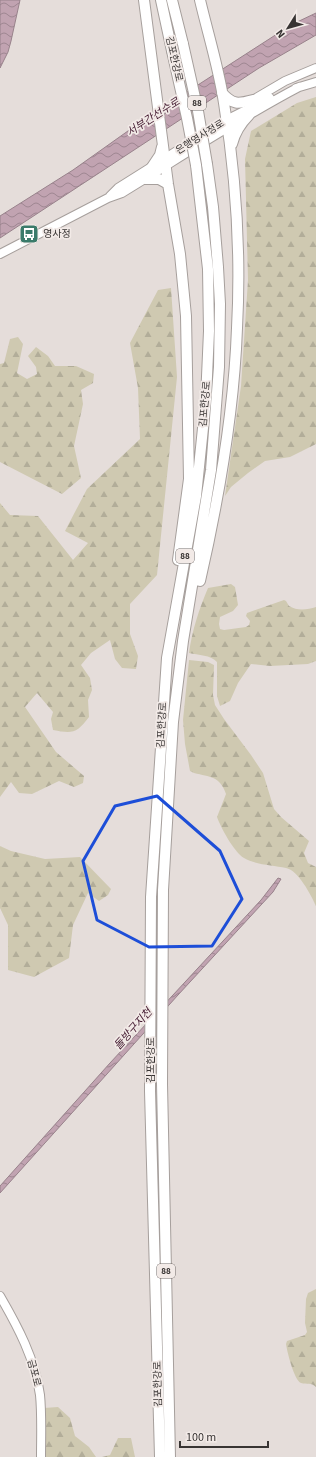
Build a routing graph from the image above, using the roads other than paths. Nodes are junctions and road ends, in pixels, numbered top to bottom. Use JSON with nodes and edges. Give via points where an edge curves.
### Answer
{"nodes":[{"id":1,"x":144,"y":0,"type":"edge"},
{"id":2,"x":161,"y":0,"type":"edge"},
{"id":3,"x":172,"y":0,"type":"edge"},
{"id":4,"x":200,"y":0,"type":"edge"},
{"id":5,"x":316,"y":68,"type":"edge"},
{"id":6,"x":316,"y":82,"type":"edge"},
{"id":7,"x":299,"y":87,"type":"junction"},
{"id":8,"x":225,"y":98,"type":"junction"},
{"id":9,"x":253,"y":100,"type":"junction"},
{"id":10,"x":249,"y":115,"type":"junction"},
{"id":11,"x":227,"y":124,"type":"junction"},
{"id":12,"x":163,"y":140,"type":"junction"},
{"id":13,"x":230,"y":150,"type":"junction"},
{"id":14,"x":166,"y":163,"type":"junction"},
{"id":15,"x":152,"y":167,"type":"junction"},
{"id":16,"x":145,"y":179,"type":"junction"},
{"id":17,"x":168,"y":184,"type":"junction"},
{"id":18,"x":108,"y":198,"type":"junction"},
{"id":19,"x":0,"y":254,"type":"edge"},
{"id":20,"x":178,"y":592,"type":"junction"},
{"id":21,"x":183,"y":641,"type":"junction"},
{"id":22,"x":0,"y":1296,"type":"edge"},
{"id":23,"x":41,"y":1457,"type":"edge"},
{"id":24,"x":160,"y":1457,"type":"edge"},
{"id":25,"x":170,"y":1457,"type":"edge"}],
"edges":[{"from":1,"to":12,"type":"highway"},
{"from":2,"to":20,"type":"highway","name":"김포한강로","number":"88","bridge":true,"via":[[196,165],[208,269],[208,361],[200,469]]},
{"from":3,"to":21,"type":"highway","name":"김포한강로","number":"88","bridge":true,"via":[[198,111],[207,164],[220,304],[219,367],[211,470]]},
{"from":4,"to":8,"type":"highway"},
{"from":5,"to":9,"type":"street","via":[[285,81]]},
{"from":6,"to":7,"type":"street","name":"은행영사정로"},
{"from":7,"to":10,"type":"street","name":"은행영사정로"},
{"from":7,"to":11,"type":"street","name":"은행영사정로","via":[[258,102]]},
{"from":8,"to":9,"type":"highway","via":[[241,103]]},
{"from":8,"to":11,"type":"highway"},
{"from":9,"to":11,"type":"street","via":[[237,111]]},
{"from":10,"to":11,"type":"street","name":"은행영사정로"},
{"from":10,"to":13,"type":"highway","via":[[239,125]]},
{"from":11,"to":13,"type":"highway"},
{"from":11,"to":14,"type":"street","name":"은행영사정로","via":[[187,152]]},
{"from":12,"to":14,"type":"highway"},
{"from":12,"to":15,"type":"highway","via":[[160,155]]},
{"from":13,"to":21,"type":"highway","via":[[238,238],[237,335],[231,405],[207,552]]},
{"from":14,"to":15,"type":"street","name":"은행영사정로"},
{"from":14,"to":16,"type":"street","name":"은행영사정로"},
{"from":14,"to":17,"type":"highway"},
{"from":15,"to":18,"type":"street","name":"은행영사정로","via":[[118,188]]},
{"from":16,"to":17,"type":"highway","via":[[158,179]]},
{"from":16,"to":18,"type":"street","name":"은행영사정로"},
{"from":17,"to":20,"type":"highway","via":[[183,280],[187,346],[189,479],[178,557]]},
{"from":18,"to":19,"type":"street","name":"은행영사정로"},
{"from":20,"to":24,"type":"highway","name":"김포한강로","number":"88","via":[[167,658],[162,710],[152,897],[150,1091]]},
{"from":21,"to":25,"type":"highway","name":"김포한강로","number":"88","via":[[173,722],[162,939],[162,1084]]},
{"from":22,"to":23,"type":"street","name":"금포로","via":[[24,1340],[36,1373],[40,1396]]}]}
